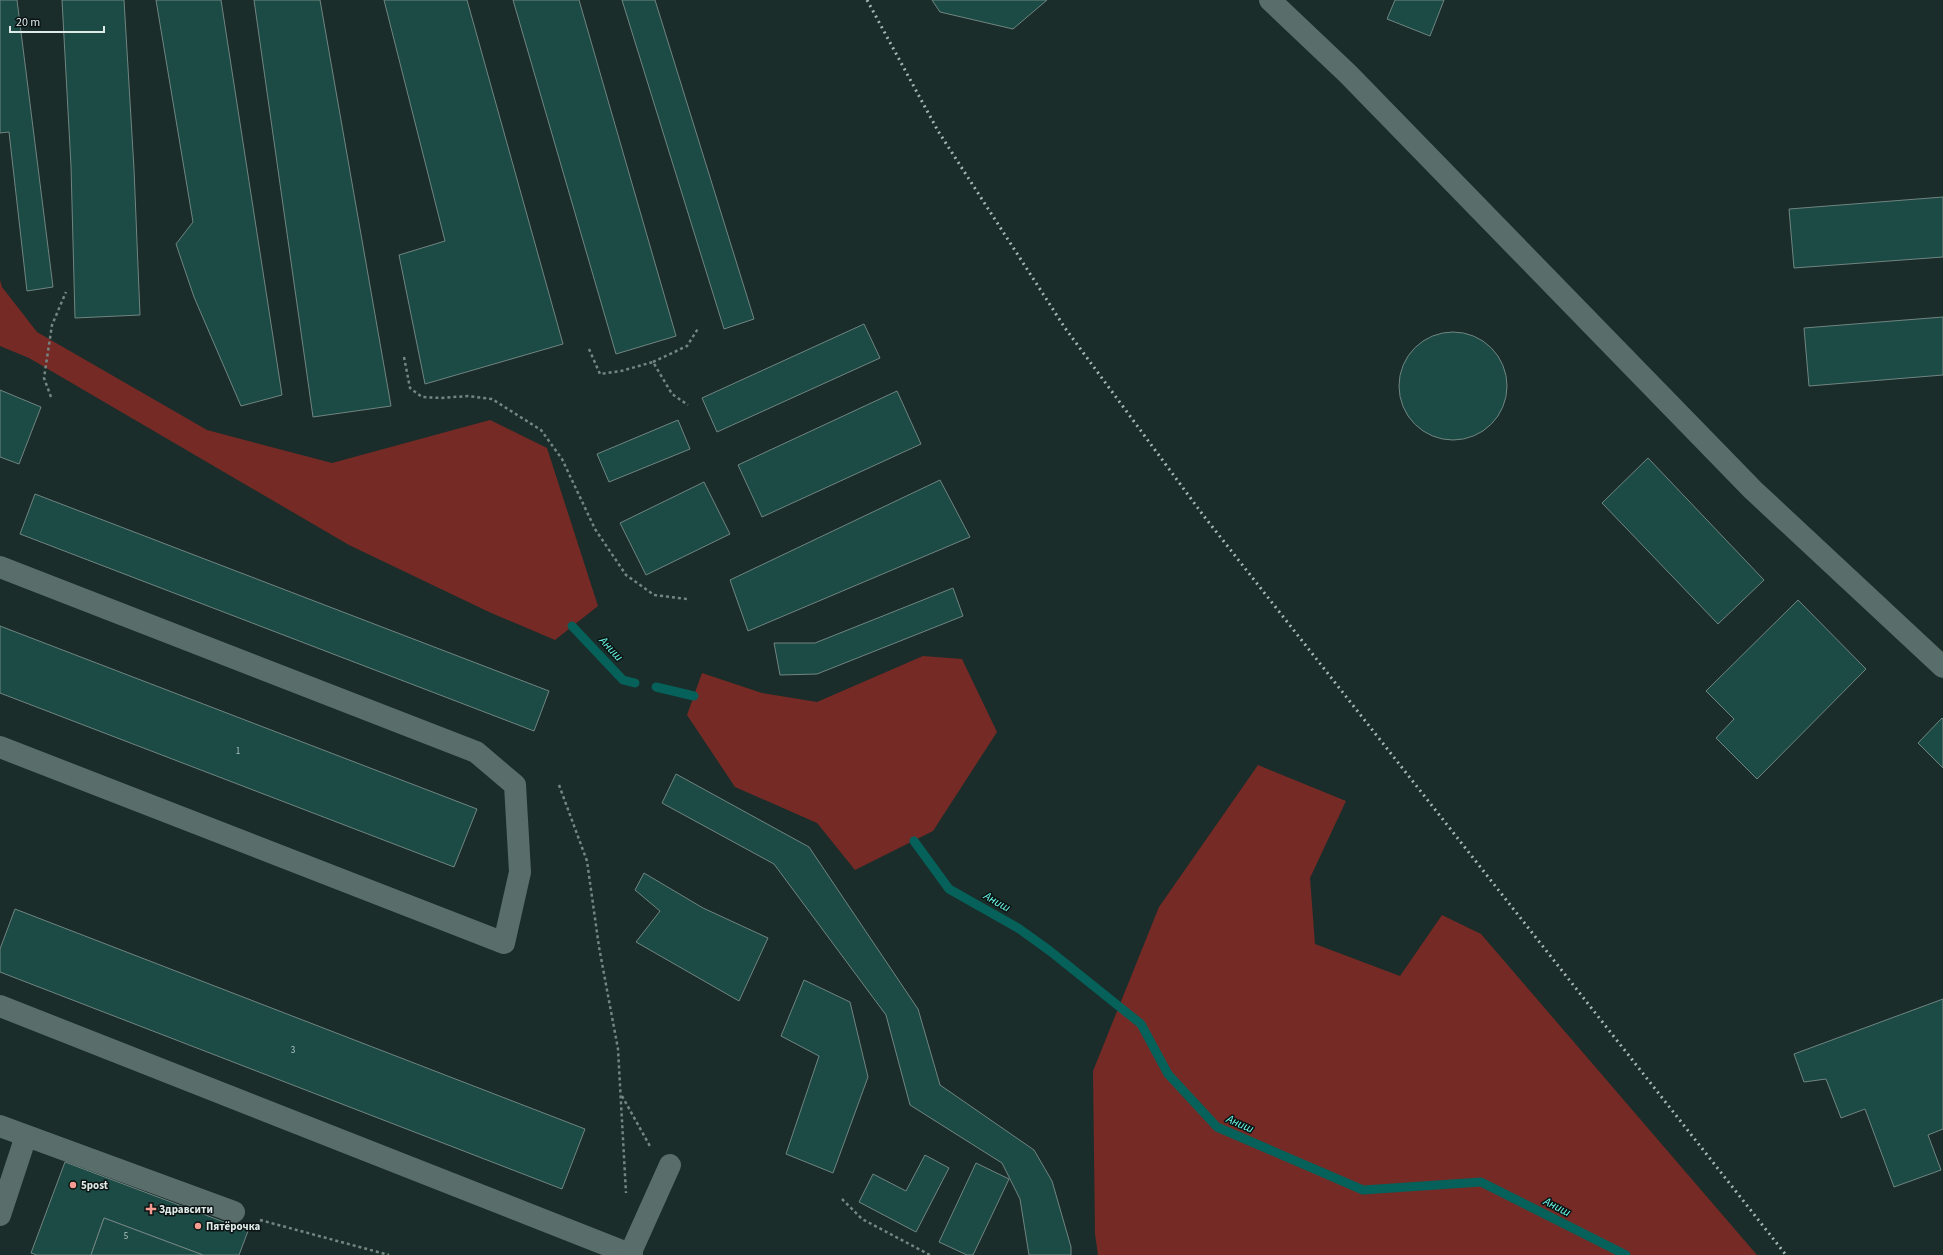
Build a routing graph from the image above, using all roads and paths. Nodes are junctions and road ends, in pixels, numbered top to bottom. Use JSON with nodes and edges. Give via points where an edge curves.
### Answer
{"nodes":[{"id":1,"x":1270,"y":0,"type":"edge"},
{"id":2,"x":66,"y":292,"type":"dead end"},
{"id":3,"x":699,"y":327,"type":"dead end"},
{"id":4,"x":589,"y":349,"type":"dead end"},
{"id":5,"x":404,"y":357,"type":"dead end"},
{"id":6,"x":653,"y":362,"type":"junction"},
{"id":7,"x":50,"y":397,"type":"dead end"},
{"id":8,"x":688,"y":405,"type":"dead end"},
{"id":9,"x":0,"y":567,"type":"edge"},
{"id":10,"x":687,"y":599,"type":"dead end"},
{"id":11,"x":1943,"y":667,"type":"edge"},
{"id":12,"x":0,"y":746,"type":"edge"},
{"id":13,"x":560,"y":785,"type":"dead end"},
{"id":14,"x":0,"y":1006,"type":"edge"},
{"id":15,"x":621,"y":1094,"type":"junction"},
{"id":16,"x":0,"y":1126,"type":"edge"},
{"id":17,"x":26,"y":1136,"type":"junction"},
{"id":18,"x":670,"y":1165,"type":"joint"},
{"id":19,"x":627,"y":1194,"type":"dead end"},
{"id":20,"x":842,"y":1199,"type":"dead end"},
{"id":21,"x":234,"y":1212,"type":"joint"},
{"id":22,"x":0,"y":1215,"type":"edge"},
{"id":23,"x":631,"y":1254,"type":"edge"},
{"id":24,"x":389,"y":1255,"type":"edge"},
{"id":25,"x":930,"y":1255,"type":"edge"}],
"edges":[{"from":1,"to":11,"type":"street","via":[[1348,74],[1753,490]]},
{"from":2,"to":7,"type":"path","via":[[52,325],[44,378]]},
{"from":3,"to":6,"type":"path","via":[[687,346]]},
{"from":4,"to":6,"type":"path","via":[[600,374]]},
{"from":5,"to":10,"type":"path","via":[[410,388],[422,397],[468,396],[492,399],[541,430],[562,459],[595,529],[626,574],[654,595]]},
{"from":6,"to":8,"type":"path","via":[[672,394]]},
{"from":9,"to":12,"type":"street","via":[[476,752],[514,785],[520,872],[504,943]]},
{"from":13,"to":15,"type":"path","via":[[587,861],[599,947],[618,1049]]},
{"from":14,"to":23,"type":"street"},
{"from":15,"to":18,"type":"path","via":[[647,1145]]},
{"from":15,"to":19,"type":"path"},
{"from":16,"to":17,"type":"street"},
{"from":17,"to":21,"type":"street"},
{"from":17,"to":22,"type":"street"},
{"from":18,"to":23,"type":"street"},
{"from":20,"to":25,"type":"path","via":[[862,1218]]},
{"from":21,"to":24,"type":"path"}]}
